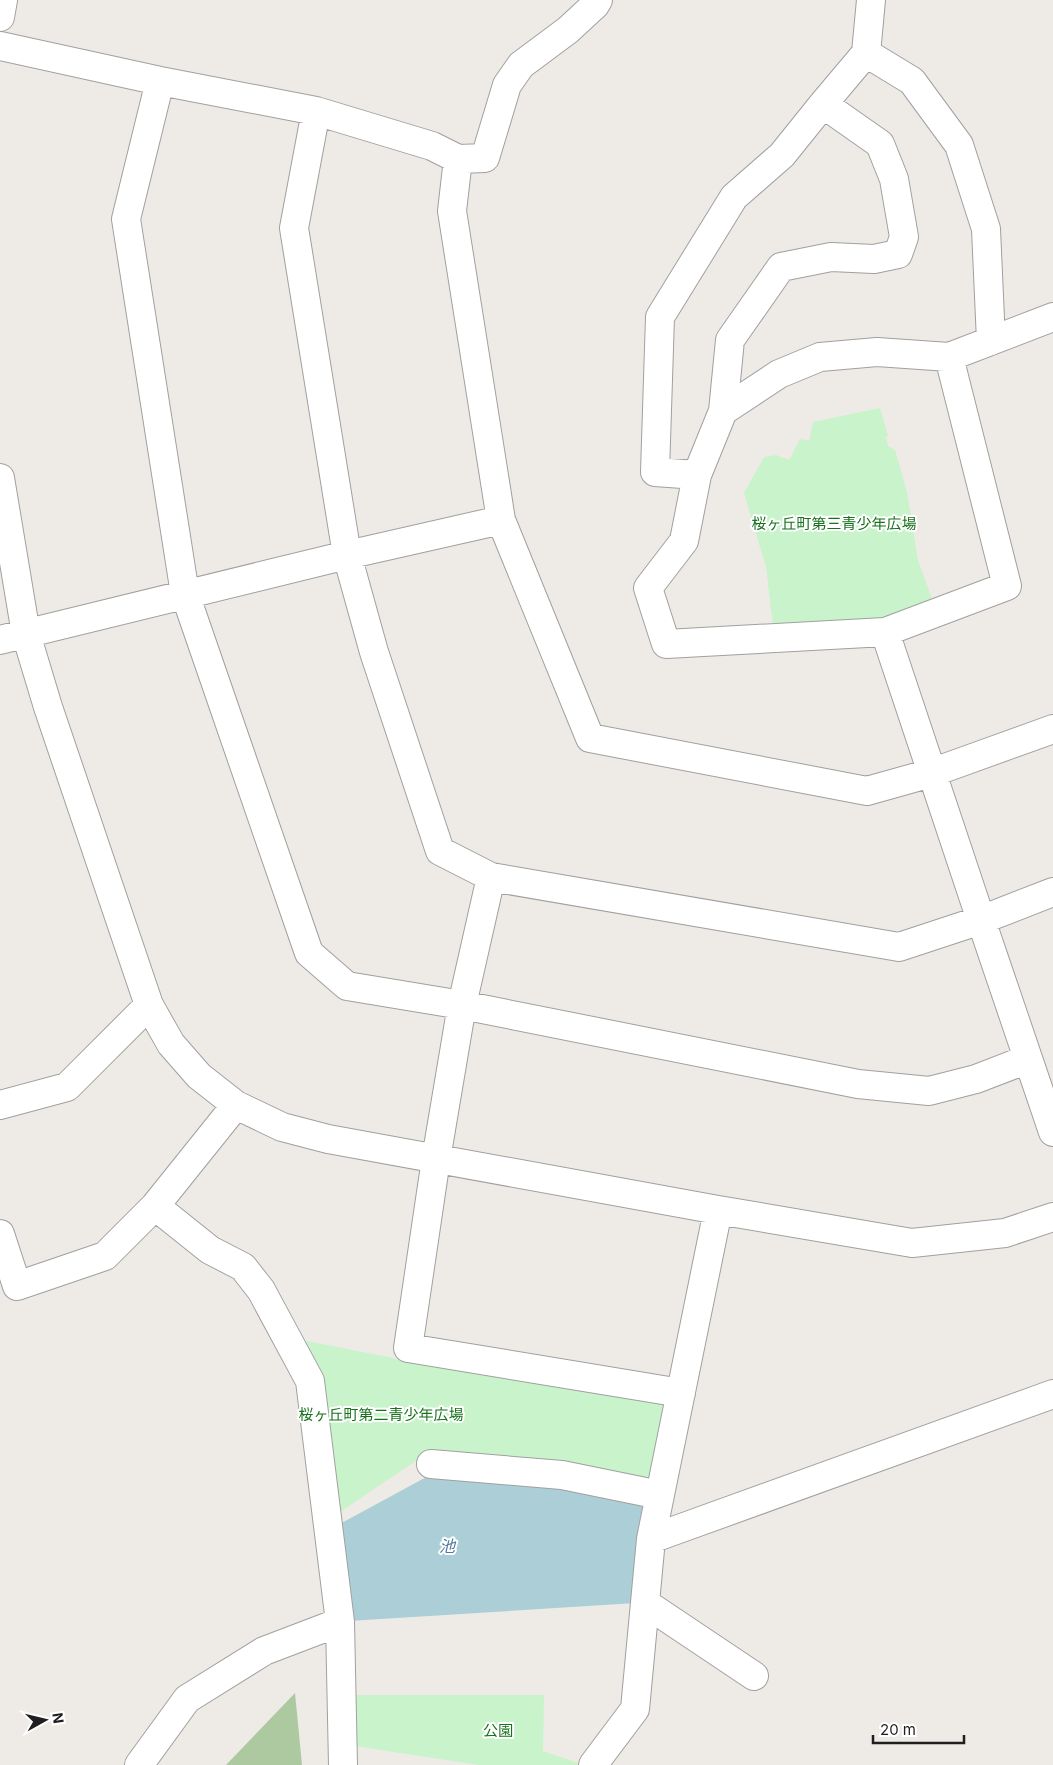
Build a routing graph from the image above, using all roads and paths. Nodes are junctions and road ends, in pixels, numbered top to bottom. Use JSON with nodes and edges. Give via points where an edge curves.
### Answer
{"nodes":[{"id":1,"x":3,"y":0,"type":"edge"},
{"id":2,"x":598,"y":0,"type":"edge"},
{"id":3,"x":871,"y":0,"type":"edge"},
{"id":4,"x":0,"y":17,"type":"edge"},
{"id":5,"x":0,"y":46,"type":"edge"},
{"id":6,"x":866,"y":54,"type":"junction"},
{"id":7,"x":160,"y":81,"type":"junction"},
{"id":8,"x":823,"y":104,"type":"junction"},
{"id":9,"x":316,"y":111,"type":"junction"},
{"id":10,"x":458,"y":159,"type":"junction"},
{"id":11,"x":1053,"y":317,"type":"edge"},
{"id":12,"x":991,"y":341,"type":"junction"},
{"id":13,"x":949,"y":357,"type":"junction"},
{"id":14,"x":723,"y":411,"type":"junction"},
{"id":15,"x":698,"y":475,"type":"junction"},
{"id":16,"x":0,"y":478,"type":"edge"},
{"id":17,"x":501,"y":520,"type":"junction"},
{"id":18,"x":347,"y":554,"type":"junction"},
{"id":19,"x":185,"y":594,"type":"junction"},
{"id":20,"x":885,"y":632,"type":"junction"},
{"id":21,"x":26,"y":634,"type":"junction"},
{"id":22,"x":0,"y":640,"type":"edge"},
{"id":23,"x":1053,"y":729,"type":"edge"},
{"id":24,"x":931,"y":773,"type":"junction"},
{"id":25,"x":491,"y":877,"type":"junction"},
{"id":26,"x":1053,"y":892,"type":"edge"},
{"id":27,"x":981,"y":920,"type":"junction"},
{"id":28,"x":150,"y":1005,"type":"junction"},
{"id":29,"x":462,"y":1006,"type":"junction"},
{"id":30,"x":1028,"y":1060,"type":"junction"},
{"id":31,"x":0,"y":1105,"type":"edge"},
{"id":32,"x":236,"y":1105,"type":"junction"},
{"id":33,"x":1053,"y":1132,"type":"edge"},
{"id":34,"x":436,"y":1159,"type":"junction"},
{"id":35,"x":155,"y":1206,"type":"junction"},
{"id":36,"x":718,"y":1210,"type":"junction"},
{"id":37,"x":1053,"y":1218,"type":"edge"},
{"id":38,"x":0,"y":1234,"type":"edge"},
{"id":39,"x":680,"y":1393,"type":"junction"},
{"id":40,"x":1053,"y":1394,"type":"edge"},
{"id":41,"x":431,"y":1464,"type":"dead end"},
{"id":42,"x":660,"y":1495,"type":"junction"},
{"id":43,"x":650,"y":1538,"type":"junction"},
{"id":44,"x":645,"y":1603,"type":"junction"},
{"id":45,"x":340,"y":1622,"type":"junction"},
{"id":46,"x":754,"y":1676,"type":"dead end"},
{"id":47,"x":139,"y":1765,"type":"edge"},
{"id":48,"x":343,"y":1765,"type":"edge"},
{"id":49,"x":592,"y":1765,"type":"edge"}],
"edges":[{"from":1,"to":4,"type":"street"},
{"from":2,"to":10,"type":"street","via":[[568,30],[521,65],[507,84],[486,158]]},
{"from":3,"to":6,"type":"street"},
{"from":5,"to":7,"type":"street"},
{"from":6,"to":8,"type":"street"},
{"from":6,"to":12,"type":"street","via":[[912,81],[959,145],[986,229]]},
{"from":7,"to":9,"type":"street"},
{"from":7,"to":19,"type":"street","via":[[126,219]]},
{"from":8,"to":14,"type":"street","via":[[880,144],[894,179],[904,237],[898,254],[874,259],[831,257],[781,267],[730,340]]},
{"from":8,"to":15,"type":"street","via":[[782,154],[734,197],[660,317],[655,472]]},
{"from":9,"to":10,"type":"street","via":[[432,146]]},
{"from":9,"to":18,"type":"street","via":[[294,228]]},
{"from":10,"to":17,"type":"street","via":[[452,211]]},
{"from":11,"to":12,"type":"street"},
{"from":12,"to":13,"type":"street"},
{"from":13,"to":14,"type":"street","via":[[877,352],[820,357],[779,374]]},
{"from":13,"to":20,"type":"street","via":[[1007,586]]},
{"from":14,"to":15,"type":"street"},
{"from":15,"to":20,"type":"street","via":[[684,541],[648,588],[666,644]]},
{"from":16,"to":21,"type":"street"},
{"from":17,"to":18,"type":"street"},
{"from":17,"to":24,"type":"street","via":[[590,738],[867,791]]},
{"from":18,"to":19,"type":"street"},
{"from":18,"to":25,"type":"street","via":[[374,652],[440,852]]},
{"from":19,"to":21,"type":"street"},
{"from":19,"to":29,"type":"street","via":[[309,952],[347,986]]},
{"from":20,"to":24,"type":"street"},
{"from":21,"to":22,"type":"street"},
{"from":21,"to":28,"type":"street"},
{"from":23,"to":24,"type":"street"},
{"from":24,"to":27,"type":"street"},
{"from":25,"to":27,"type":"street","via":[[899,947]]},
{"from":25,"to":29,"type":"street"},
{"from":26,"to":27,"type":"street"},
{"from":27,"to":30,"type":"street"},
{"from":28,"to":31,"type":"street","via":[[67,1087]]},
{"from":28,"to":32,"type":"street","via":[[171,1044],[182,1057],[199,1076]]},
{"from":29,"to":30,"type":"street","via":[[858,1084],[929,1091],[976,1079]]},
{"from":29,"to":34,"type":"street"},
{"from":30,"to":33,"type":"street"},
{"from":32,"to":34,"type":"street","via":[[282,1127]]},
{"from":32,"to":35,"type":"street"},
{"from":34,"to":36,"type":"street"},
{"from":34,"to":39,"type":"street","via":[[408,1348]]},
{"from":35,"to":38,"type":"street","via":[[105,1256],[17,1286]]},
{"from":35,"to":45,"type":"street","via":[[210,1250],[243,1267],[261,1290],[310,1380]]},
{"from":36,"to":37,"type":"street","via":[[912,1243],[1005,1233]]},
{"from":36,"to":39,"type":"street"},
{"from":39,"to":42,"type":"street"},
{"from":40,"to":43,"type":"street"},
{"from":41,"to":42,"type":"street","via":[[562,1475]]},
{"from":42,"to":43,"type":"street"},
{"from":43,"to":44,"type":"street"},
{"from":44,"to":46,"type":"street"},
{"from":44,"to":49,"type":"street","via":[[635,1709]]},
{"from":45,"to":47,"type":"street","via":[[264,1651],[187,1699]]},
{"from":45,"to":48,"type":"street"}]}
